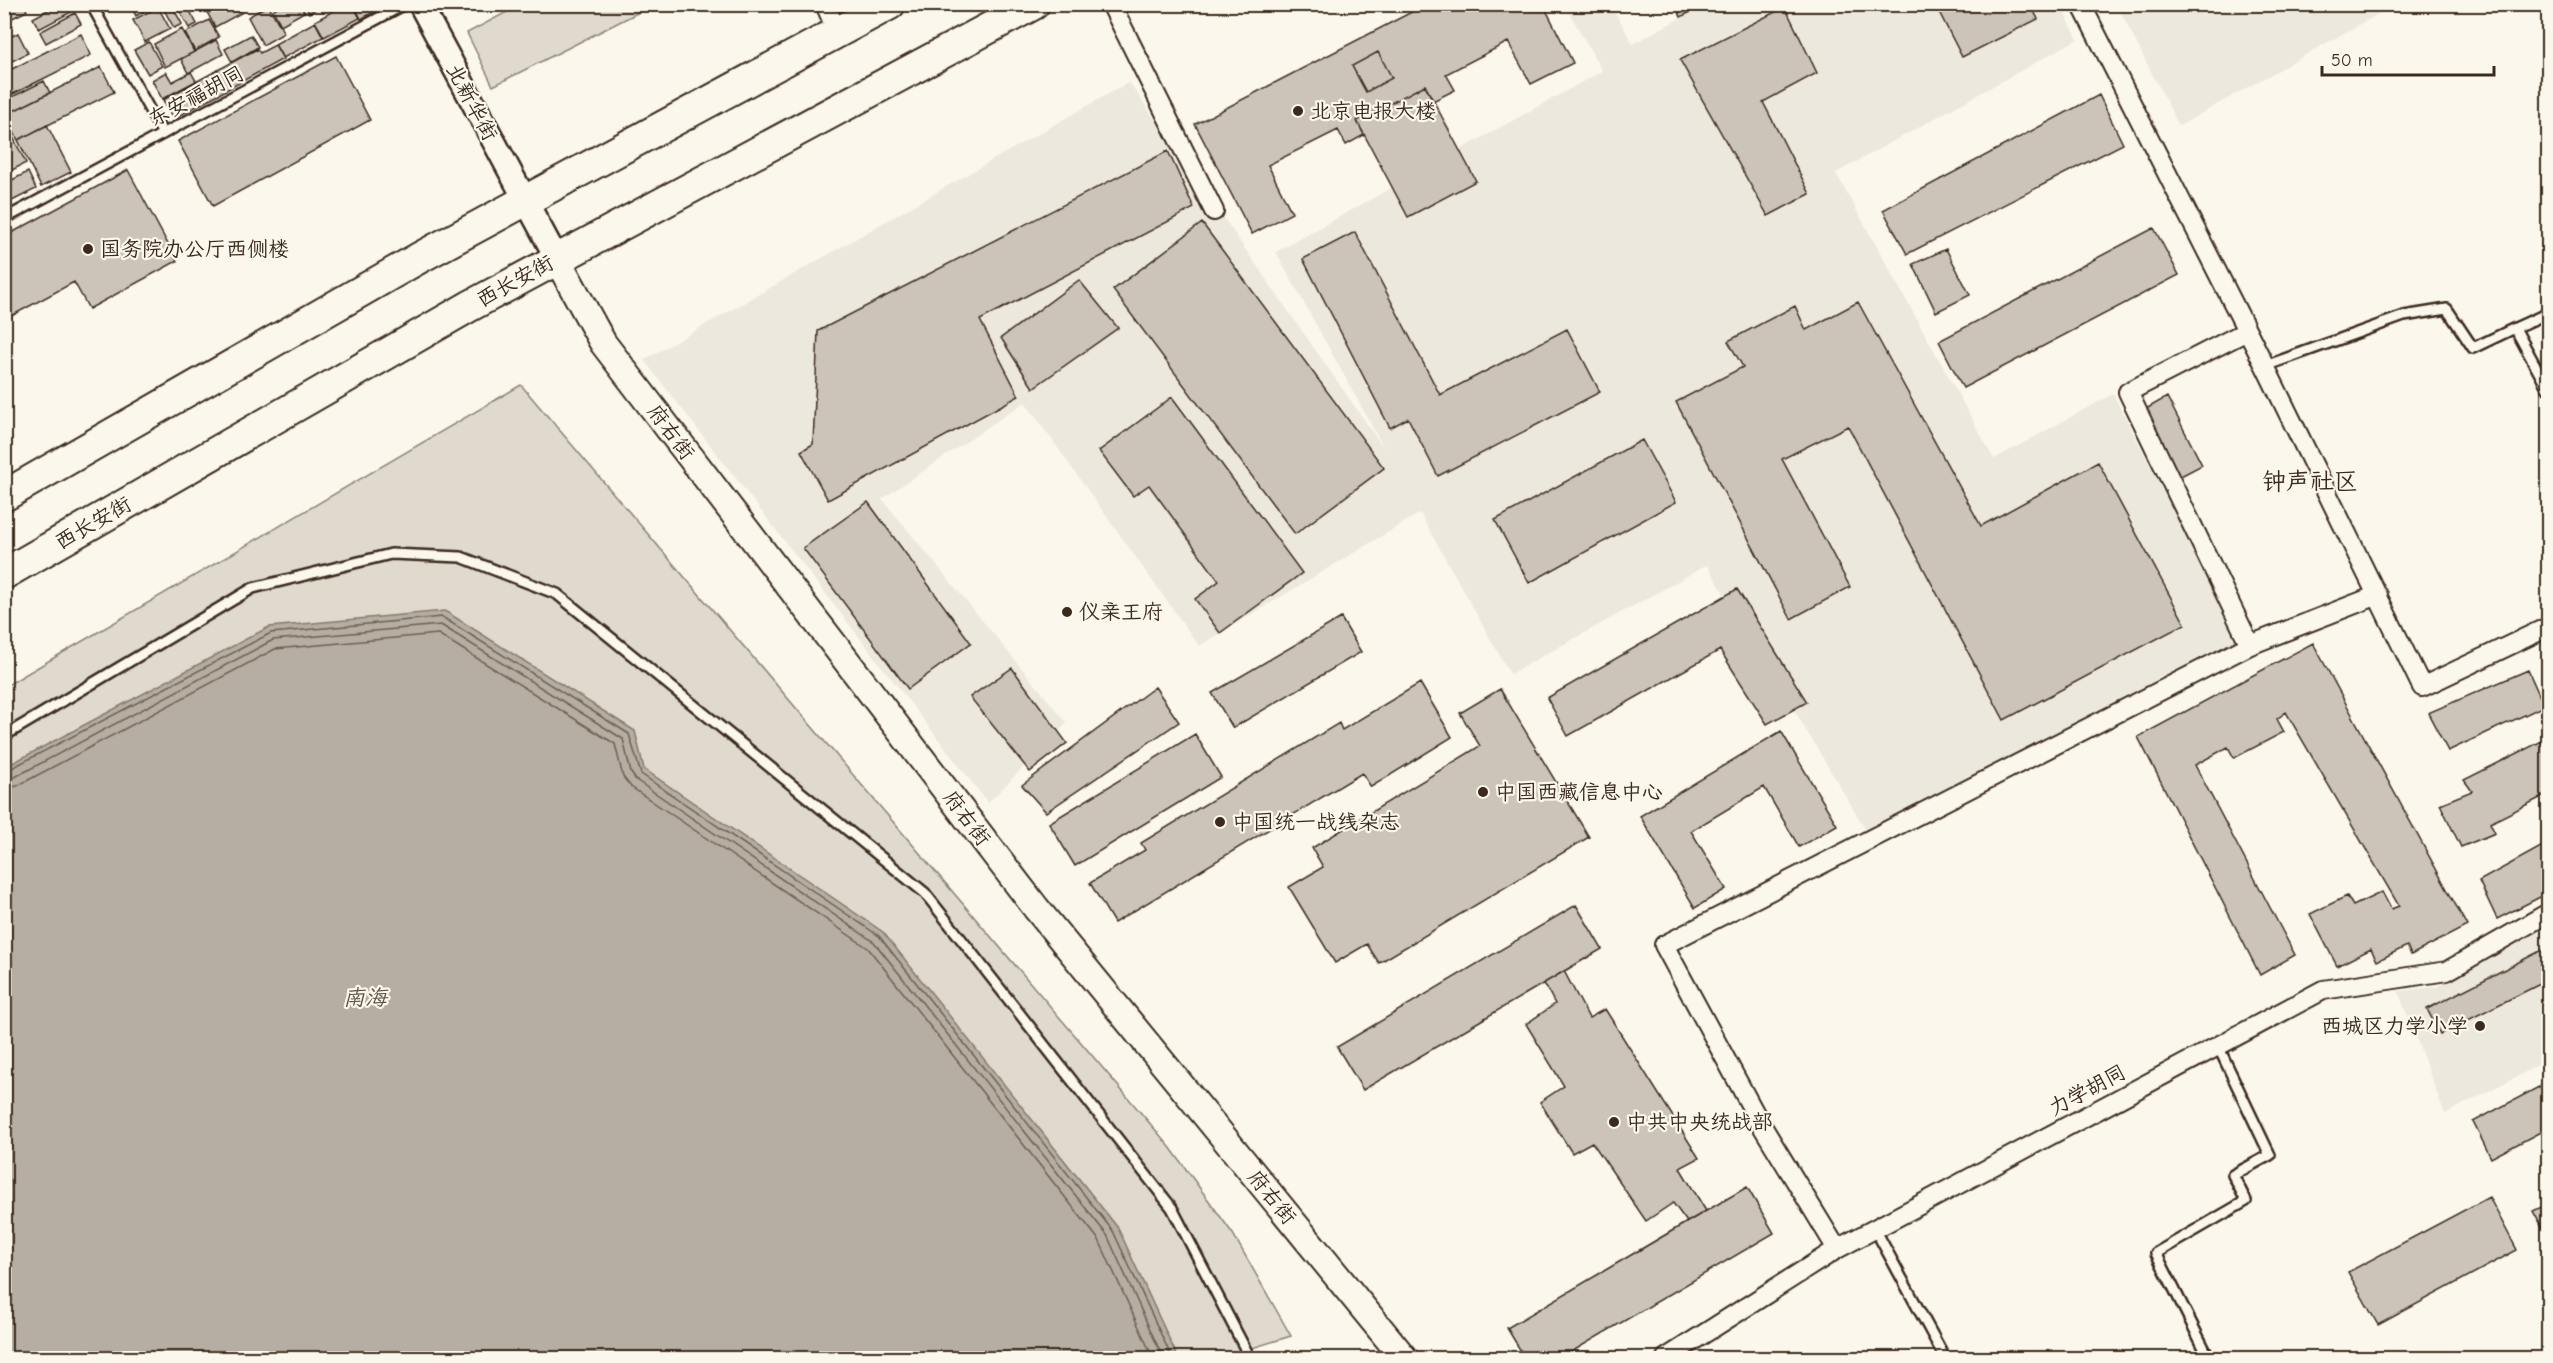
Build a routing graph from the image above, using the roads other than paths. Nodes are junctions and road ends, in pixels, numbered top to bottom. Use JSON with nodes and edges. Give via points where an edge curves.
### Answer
{"nodes":[{"id":1,"x":91,"y":4,"type":"edge"},
{"id":2,"x":825,"y":4,"type":"edge"},
{"id":3,"x":890,"y":4,"type":"edge"},
{"id":4,"x":1034,"y":4,"type":"edge"},
{"id":5,"x":1111,"y":4,"type":"edge"},
{"id":6,"x":2080,"y":4,"type":"edge"},
{"id":7,"x":419,"y":6,"type":"edge"},
{"id":8,"x":837,"y":32,"type":"junction"},
{"id":9,"x":164,"y":134,"type":"junction"},
{"id":10,"x":524,"y":200,"type":"junction"},
{"id":11,"x":1214,"y":211,"type":"dead end"},
{"id":12,"x":4,"y":219,"type":"edge"},
{"id":13,"x":556,"y":259,"type":"junction"},
{"id":14,"x":2548,"y":313,"type":"edge"},
{"id":15,"x":2515,"y":328,"type":"junction"},
{"id":16,"x":2247,"y":331,"type":"junction"},
{"id":17,"x":2265,"y":366,"type":"junction"},
{"id":18,"x":2548,"y":389,"type":"edge"},
{"id":19,"x":4,"y":496,"type":"edge"},
{"id":20,"x":4,"y":574,"type":"edge"},
{"id":21,"x":2378,"y":595,"type":"junction"},
{"id":22,"x":2548,"y":627,"type":"edge"},
{"id":23,"x":2250,"y":645,"type":"junction"},
{"id":24,"x":4,"y":736,"type":"edge"},
{"id":25,"x":2548,"y":913,"type":"edge"},
{"id":26,"x":2218,"y":1046,"type":"junction"},
{"id":27,"x":1875,"y":1228,"type":"junction"},
{"id":28,"x":1837,"y":1249,"type":"junction"},
{"id":29,"x":1250,"y":1359,"type":"edge"},
{"id":30,"x":1404,"y":1359,"type":"edge"},
{"id":31,"x":1666,"y":1359,"type":"edge"},
{"id":32,"x":1945,"y":1359,"type":"edge"},
{"id":33,"x":2210,"y":1359,"type":"edge"}],
"edges":[{"from":1,"to":9,"type":"lane"},
{"from":2,"to":8,"type":"street"},
{"from":3,"to":8,"type":"highway"},
{"from":4,"to":13,"type":"highway","name":"西长安街"},
{"from":5,"to":11,"type":"street"},
{"from":6,"to":16,"type":"street"},
{"from":7,"to":9,"type":"lane","name":"东安福胡同"},
{"from":7,"to":10,"type":"street","name":"北新华街"},
{"from":8,"to":10,"type":"highway"},
{"from":9,"to":12,"type":"lane","name":"东安福胡同"},
{"from":10,"to":13,"type":"street","name":"北新华街"},
{"from":10,"to":19,"type":"highway"},
{"from":13,"to":20,"type":"highway","name":"西长安街"},
{"from":13,"to":30,"type":"main road","name":"府右街","via":[[603,343],[1036,908]]},
{"from":14,"to":15,"type":"lane"},
{"from":15,"to":17,"type":"lane","via":[[2473,348],[2447,309],[2433,311],[2404,316]]},
{"from":15,"to":18,"type":"lane"},
{"from":16,"to":17,"type":"street"},
{"from":16,"to":23,"type":"street","via":[[2128,392]]},
{"from":17,"to":21,"type":"street"},
{"from":21,"to":22,"type":"street","via":[[2422,687]]},
{"from":21,"to":23,"type":"street"},
{"from":23,"to":28,"type":"street","via":[[1664,945],[1759,1121]]},
{"from":24,"to":29,"type":"lane","via":[[253,588],[391,554],[461,557],[557,594],[925,893],[1172,1208]]},
{"from":25,"to":26,"type":"street","name":"力学胡同","via":[[2447,971],[2323,990]]},
{"from":26,"to":27,"type":"street","name":"力学胡同"},
{"from":26,"to":33,"type":"lane","via":[[2270,1155],[2233,1175],[2246,1201],[2156,1253]]},
{"from":27,"to":28,"type":"street","name":"力学胡同"},
{"from":27,"to":32,"type":"lane"},
{"from":28,"to":31,"type":"street","name":"力学胡同"}]}
